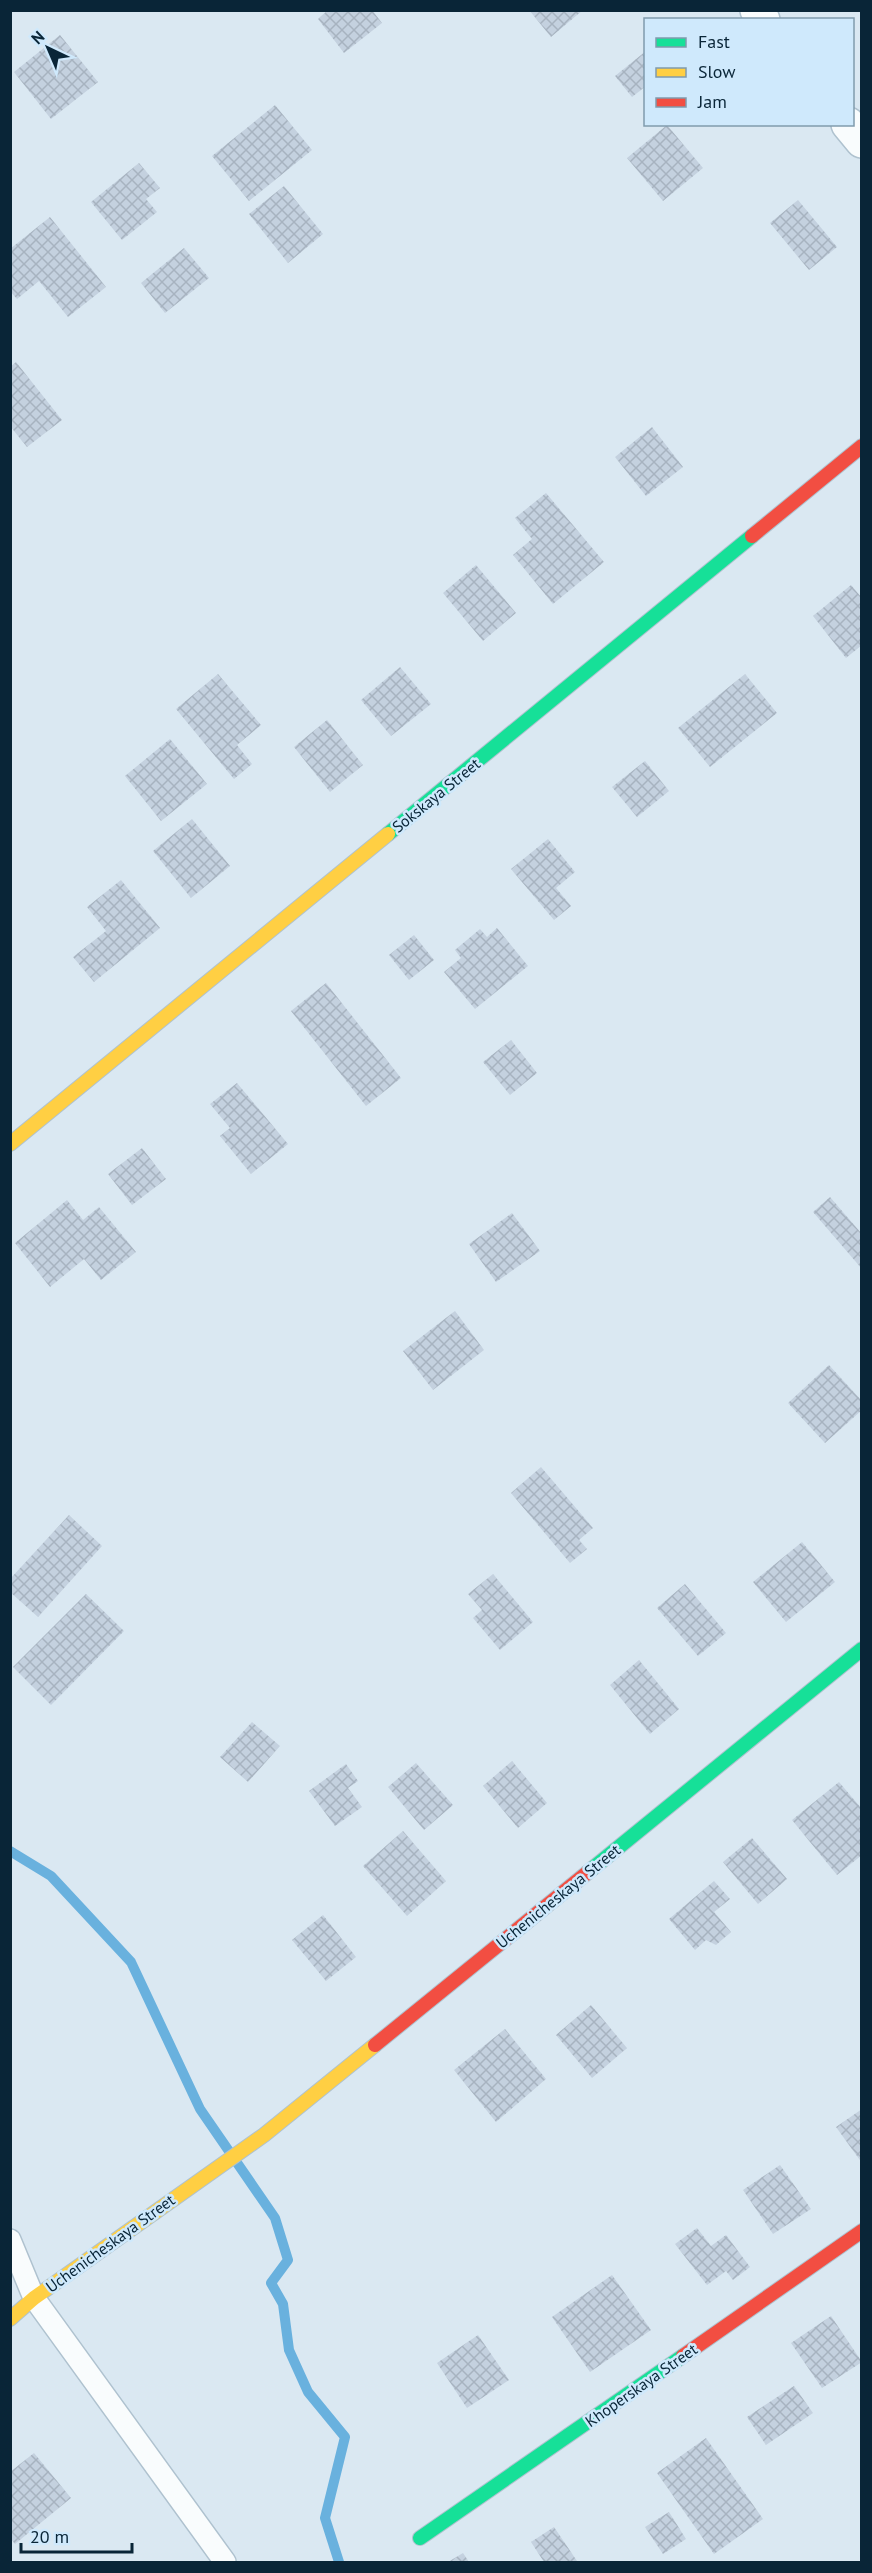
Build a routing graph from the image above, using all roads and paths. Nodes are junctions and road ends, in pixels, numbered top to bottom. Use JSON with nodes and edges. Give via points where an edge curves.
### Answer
{"nodes":[{"id":1,"x":850,"y":126,"type":"edge"},
{"id":2,"x":861,"y":141,"type":"edge"},
{"id":3,"x":857,"y":458,"type":"edge"},
{"id":4,"x":10,"y":1144,"type":"edge"},
{"id":5,"x":861,"y":1649,"type":"edge"},
{"id":6,"x":861,"y":2231,"type":"edge"},
{"id":7,"x":10,"y":2240,"type":"edge"},
{"id":8,"x":34,"y":2298,"type":"junction"},
{"id":9,"x":10,"y":2319,"type":"edge"},
{"id":10,"x":420,"y":2538,"type":"dead end"},
{"id":11,"x":225,"y":2562,"type":"edge"}],
"edges":[{"from":1,"to":2,"type":"street"},
{"from":3,"to":4,"type":"street","name":"Sokskaya Street"},
{"from":5,"to":8,"type":"street","name":"Uchenicheskaya Street","via":[[253,2142]]},
{"from":6,"to":10,"type":"street","name":"Khoperskaya Street"},
{"from":7,"to":8,"type":"lane"},
{"from":8,"to":9,"type":"street","name":"Uchenicheskaya Street"},
{"from":8,"to":11,"type":"lane"}]}
